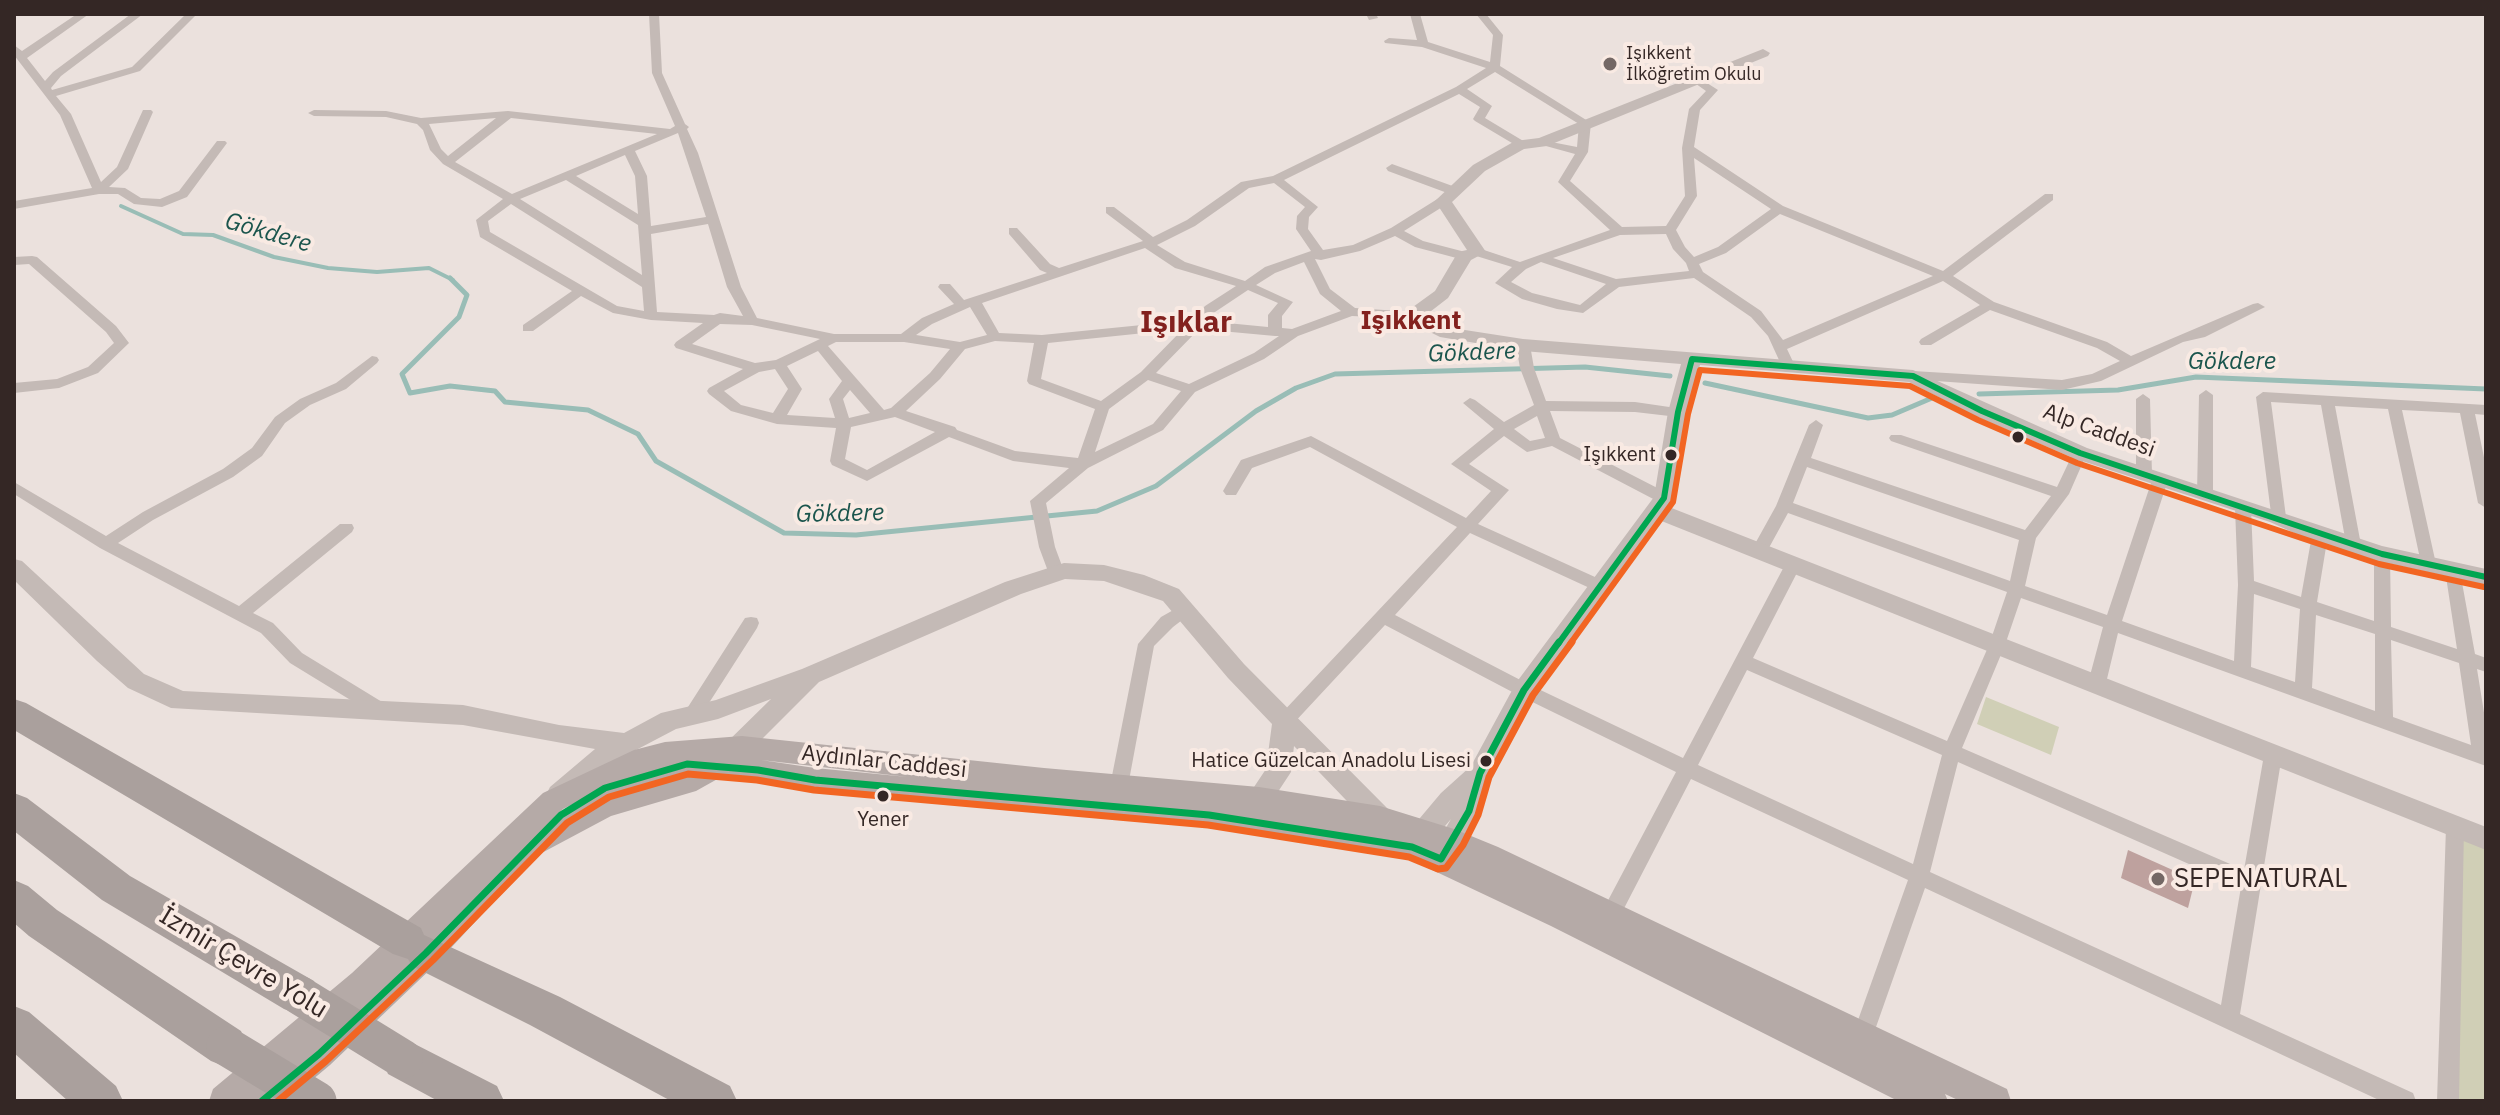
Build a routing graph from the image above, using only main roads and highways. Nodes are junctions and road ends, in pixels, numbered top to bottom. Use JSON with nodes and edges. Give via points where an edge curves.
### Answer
{"nodes":[{"id":1,"x":14,"y":713,"type":"edge"},
{"id":2,"x":14,"y":809,"type":"edge"},
{"id":3,"x":1418,"y":839,"type":"junction"},
{"id":4,"x":1448,"y":850,"type":"junction"},
{"id":5,"x":14,"y":898,"type":"edge"},
{"id":6,"x":417,"y":947,"type":"junction"},
{"id":7,"x":14,"y":1026,"type":"edge"},
{"id":8,"x":101,"y":1101,"type":"edge"},
{"id":9,"x":225,"y":1101,"type":"edge"},
{"id":10,"x":262,"y":1101,"type":"edge"},
{"id":11,"x":317,"y":1101,"type":"edge"},
{"id":12,"x":482,"y":1101,"type":"edge"},
{"id":13,"x":715,"y":1101,"type":"edge"},
{"id":14,"x":1932,"y":1101,"type":"edge"},
{"id":15,"x":1995,"y":1101,"type":"edge"}],
"edges":[{"from":1,"to":6,"type":"highway"},
{"from":2,"to":12,"type":"highway","name":"İzmir Çevre Yolu","bridge":true,"via":[[116,888]]},
{"from":3,"to":4,"type":"main road"},
{"from":3,"to":6,"type":"main road","name":"Aydınlar Caddesi","via":[[687,764],[605,788],[561,815]]},
{"from":3,"to":6,"type":"main road","name":"Aydınlar Caddesi","via":[[1380,818],[1259,799],[743,743],[634,761],[553,801]]},
{"from":4,"to":14,"type":"main road"},
{"from":4,"to":15,"type":"main road","via":[[1611,914]]},
{"from":5,"to":11,"type":"highway","bridge":true,"via":[[226,1046]]},
{"from":6,"to":9,"type":"main road","via":[[363,983]]},
{"from":6,"to":10,"type":"main road","via":[[319,1054]]},
{"from":6,"to":13,"type":"highway"},
{"from":7,"to":8,"type":"highway"}]}
